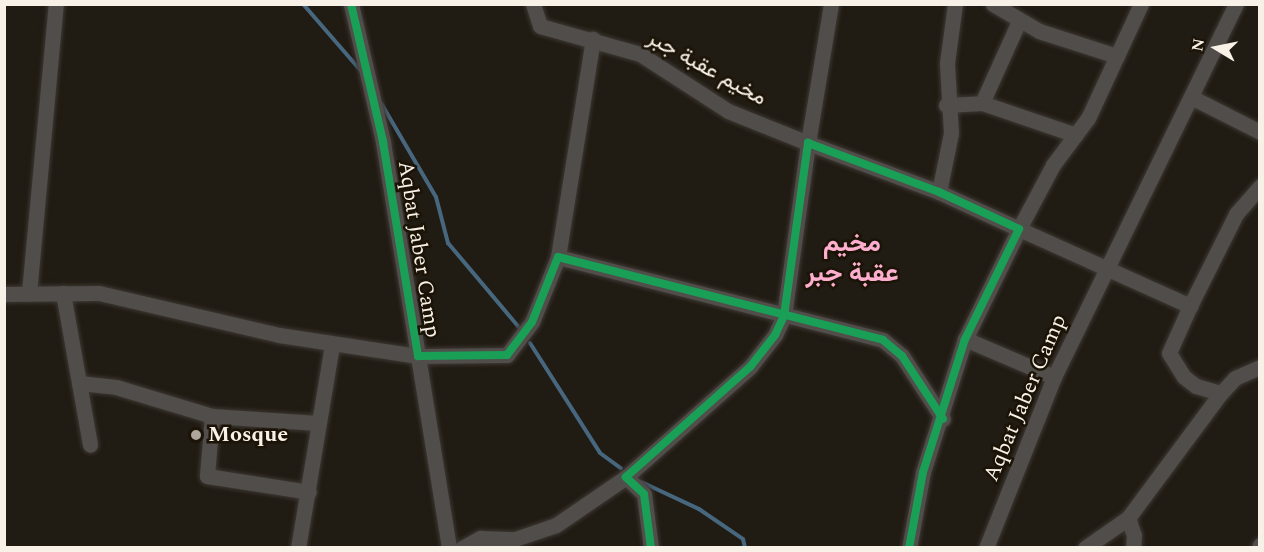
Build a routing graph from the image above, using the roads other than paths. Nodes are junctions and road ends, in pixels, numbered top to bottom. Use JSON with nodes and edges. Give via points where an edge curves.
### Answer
{"nodes":[{"id":1,"x":56,"y":4,"type":"edge"},
{"id":2,"x":351,"y":4,"type":"edge"},
{"id":3,"x":533,"y":4,"type":"edge"},
{"id":4,"x":831,"y":4,"type":"edge"},
{"id":5,"x":955,"y":4,"type":"edge"},
{"id":6,"x":993,"y":4,"type":"edge"},
{"id":7,"x":1141,"y":4,"type":"edge"},
{"id":8,"x":1236,"y":4,"type":"edge"},
{"id":9,"x":1019,"y":21,"type":"junction"},
{"id":10,"x":593,"y":39,"type":"junction"},
{"id":11,"x":1117,"y":56,"type":"junction"},
{"id":12,"x":1193,"y":99,"type":"junction"},
{"id":13,"x":982,"y":103,"type":"junction"},
{"id":14,"x":946,"y":105,"type":"junction"},
{"id":15,"x":1260,"y":132,"type":"edge"},
{"id":16,"x":1076,"y":135,"type":"junction"},
{"id":17,"x":808,"y":143,"type":"junction"},
{"id":18,"x":1260,"y":186,"type":"edge"},
{"id":19,"x":939,"y":192,"type":"junction"},
{"id":20,"x":1019,"y":229,"type":"junction"},
{"id":21,"x":558,"y":257,"type":"junction"},
{"id":22,"x":1109,"y":269,"type":"junction"},
{"id":23,"x":29,"y":293,"type":"junction"},
{"id":24,"x":63,"y":293,"type":"junction"},
{"id":25,"x":4,"y":294,"type":"edge"},
{"id":26,"x":1190,"y":306,"type":"junction"},
{"id":27,"x":783,"y":316,"type":"junction"},
{"id":28,"x":965,"y":339,"type":"junction"},
{"id":29,"x":332,"y":344,"type":"junction"},
{"id":30,"x":418,"y":356,"type":"junction"},
{"id":31,"x":1260,"y":366,"type":"edge"},
{"id":32,"x":1054,"y":377,"type":"junction"},
{"id":33,"x":79,"y":383,"type":"junction"},
{"id":34,"x":1221,"y":393,"type":"junction"},
{"id":35,"x":212,"y":416,"type":"junction"},
{"id":36,"x":943,"y":419,"type":"junction"},
{"id":37,"x":318,"y":423,"type":"junction"},
{"id":38,"x":90,"y":445,"type":"dead end"},
{"id":39,"x":626,"y":477,"type":"junction"},
{"id":40,"x":309,"y":492,"type":"junction"},
{"id":41,"x":1128,"y":518,"type":"junction"},
{"id":42,"x":446,"y":524,"type":"junction"},
{"id":43,"x":466,"y":545,"type":"edge"},
{"id":44,"x":298,"y":548,"type":"edge"},
{"id":45,"x":449,"y":548,"type":"edge"},
{"id":46,"x":651,"y":548,"type":"edge"},
{"id":47,"x":909,"y":548,"type":"edge"},
{"id":48,"x":986,"y":548,"type":"edge"},
{"id":49,"x":1086,"y":548,"type":"edge"},
{"id":50,"x":1133,"y":548,"type":"edge"}],
"edges":[{"from":1,"to":23,"type":"street"},
{"from":2,"to":30,"type":"street","name":"Aqbat Jaber Camp","via":[[383,142]]},
{"from":3,"to":10,"type":"street","name":"مخيم عقبة جبر","via":[[540,26]]},
{"from":4,"to":17,"type":"street"},
{"from":5,"to":14,"type":"street"},
{"from":6,"to":9,"type":"street"},
{"from":7,"to":11,"type":"street"},
{"from":8,"to":12,"type":"street","name":"Aqbat Jaber Camp"},
{"from":9,"to":11,"type":"street"},
{"from":9,"to":13,"type":"street"},
{"from":10,"to":17,"type":"street","name":"مخيم عقبة جبر","via":[[640,54],[728,111]]},
{"from":10,"to":21,"type":"street"},
{"from":11,"to":16,"type":"street"},
{"from":12,"to":15,"type":"street"},
{"from":12,"to":22,"type":"street","name":"Aqbat Jaber Camp"},
{"from":13,"to":14,"type":"street"},
{"from":13,"to":16,"type":"street"},
{"from":14,"to":19,"type":"street","via":[[951,134]]},
{"from":16,"to":20,"type":"street","via":[[1053,165]]},
{"from":17,"to":19,"type":"street","name":"مخيم عقبة جبر"},
{"from":17,"to":27,"type":"street"},
{"from":18,"to":26,"type":"street","via":[[1236,214]]},
{"from":19,"to":20,"type":"street","name":"مخيم عقبة جبر"},
{"from":20,"to":22,"type":"street"},
{"from":20,"to":28,"type":"street"},
{"from":21,"to":27,"type":"street"},
{"from":21,"to":30,"type":"street","name":"Aqbat Jaber Camp","via":[[532,322],[507,355]]},
{"from":22,"to":26,"type":"street"},
{"from":22,"to":32,"type":"street","name":"Aqbat Jaber Camp"},
{"from":23,"to":24,"type":"street"},
{"from":23,"to":25,"type":"street"},
{"from":24,"to":29,"type":"street","via":[[128,298]]},
{"from":24,"to":33,"type":"street"},
{"from":26,"to":34,"type":"street","via":[[1171,345],[1171,360],[1196,386]]},
{"from":27,"to":36,"type":"street","via":[[891,344]]},
{"from":27,"to":39,"type":"street","via":[[750,367]]},
{"from":28,"to":32,"type":"street"},
{"from":28,"to":36,"type":"street"},
{"from":29,"to":30,"type":"street"},
{"from":29,"to":37,"type":"street"},
{"from":30,"to":42,"type":"street"},
{"from":31,"to":34,"type":"street","via":[[1235,378]]},
{"from":32,"to":48,"type":"street","name":"Aqbat Jaber Camp"},
{"from":33,"to":35,"type":"street","via":[[116,387]]},
{"from":33,"to":38,"type":"street"},
{"from":34,"to":41,"type":"street"},
{"from":35,"to":37,"type":"street"},
{"from":35,"to":40,"type":"street","via":[[207,476]]},
{"from":36,"to":47,"type":"street","via":[[923,472]]},
{"from":37,"to":40,"type":"street"},
{"from":39,"to":43,"type":"street","via":[[556,525],[515,538]]},
{"from":39,"to":46,"type":"street","via":[[644,494]]},
{"from":40,"to":44,"type":"street"},
{"from":41,"to":49,"type":"street"},
{"from":41,"to":50,"type":"street","via":[[1134,535]]},
{"from":42,"to":43,"type":"street"},
{"from":42,"to":45,"type":"street"}]}
